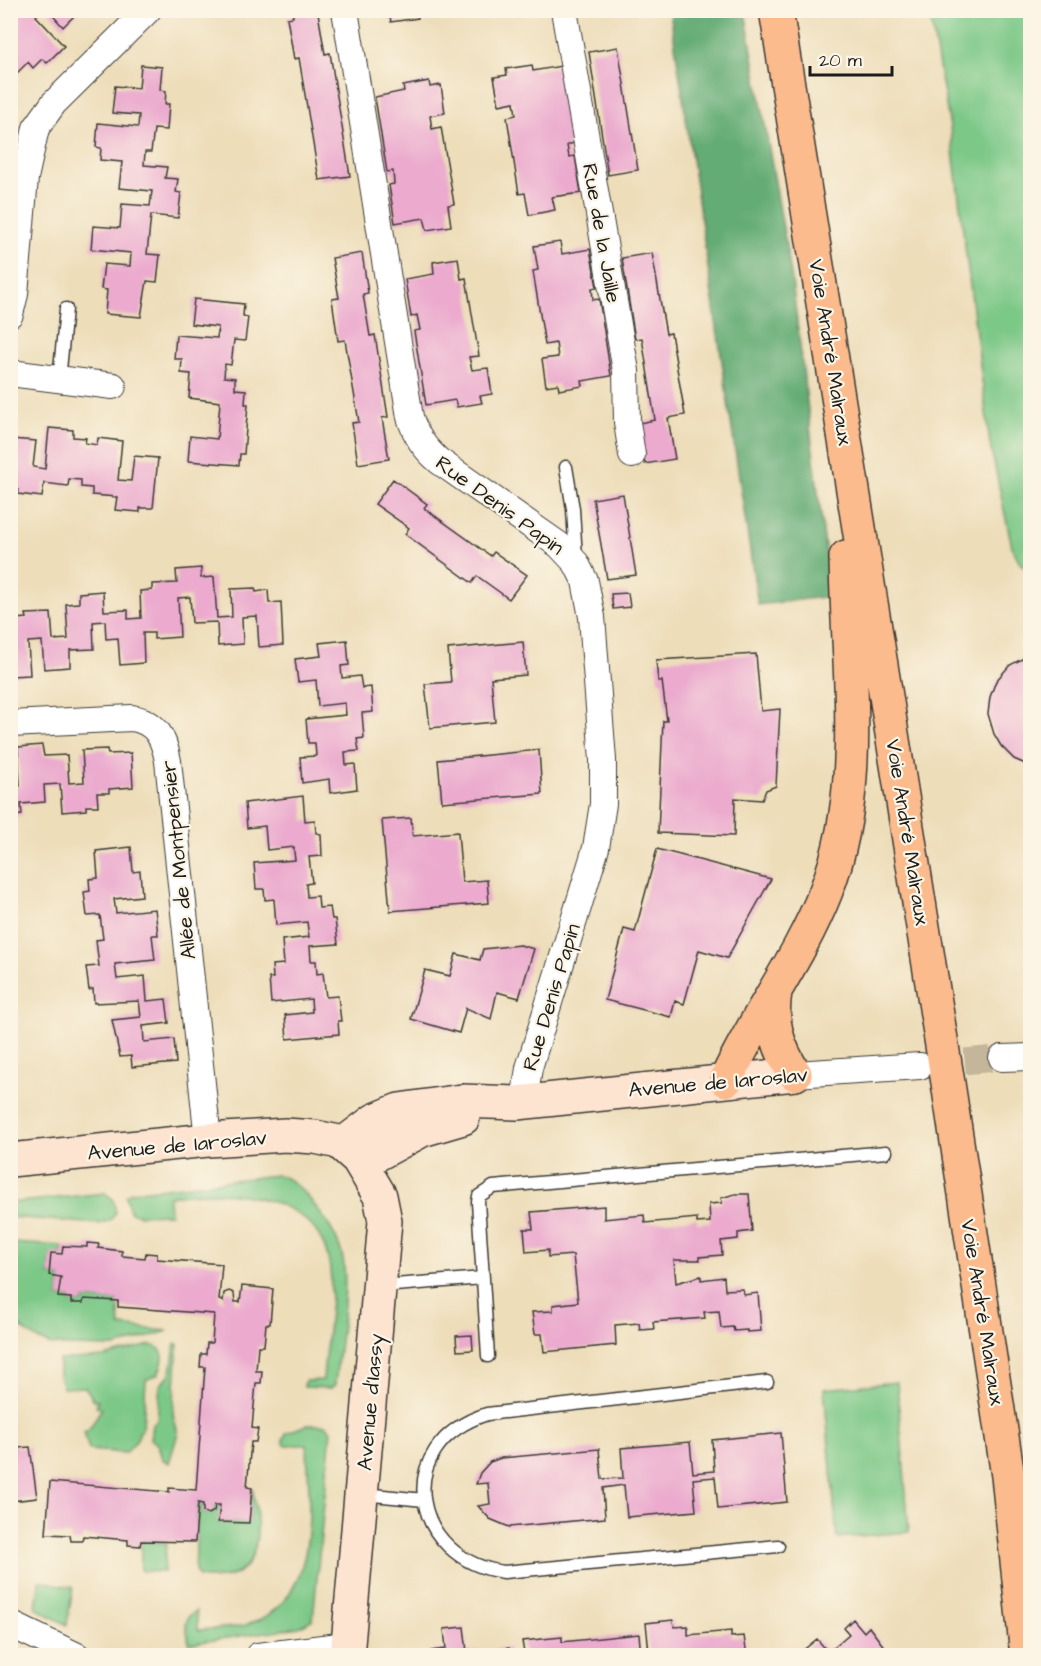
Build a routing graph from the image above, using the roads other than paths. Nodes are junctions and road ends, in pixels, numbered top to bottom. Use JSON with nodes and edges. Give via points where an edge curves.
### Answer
{"nodes":[{"id":1,"x":148,"y":10,"type":"edge"},
{"id":2,"x":345,"y":10,"type":"edge"},
{"id":3,"x":564,"y":10,"type":"edge"},
{"id":4,"x":776,"y":10,"type":"edge"},
{"id":5,"x":66,"y":309,"type":"dead end"},
{"id":6,"x":10,"y":314,"type":"edge"},
{"id":7,"x":10,"y":373,"type":"edge"},
{"id":8,"x":59,"y":380,"type":"junction"},
{"id":9,"x":113,"y":386,"type":"dead end"},
{"id":10,"x":845,"y":441,"type":"junction"},
{"id":11,"x":632,"y":455,"type":"dead end"},
{"id":12,"x":566,"y":467,"type":"dead end"},
{"id":13,"x":576,"y":563,"type":"junction"},
{"id":14,"x":10,"y":724,"type":"edge"},
{"id":15,"x":775,"y":992,"type":"junction"},
{"id":16,"x":1030,"y":1057,"type":"edge"},
{"id":17,"x":1002,"y":1058,"type":"tunnel mouth"},
{"id":18,"x":920,"y":1066,"type":"tunnel mouth"},
{"id":19,"x":795,"y":1074,"type":"junction"},
{"id":20,"x":726,"y":1080,"type":"junction"},
{"id":21,"x":521,"y":1102,"type":"junction"},
{"id":22,"x":208,"y":1140,"type":"junction"},
{"id":23,"x":886,"y":1152,"type":"dead end"},
{"id":24,"x":353,"y":1155,"type":"junction"},
{"id":25,"x":10,"y":1160,"type":"edge"},
{"id":26,"x":483,"y":1278,"type":"junction"},
{"id":27,"x":381,"y":1286,"type":"junction"},
{"id":28,"x":488,"y":1356,"type":"dead end"},
{"id":29,"x":766,"y":1382,"type":"dead end"},
{"id":30,"x":362,"y":1494,"type":"junction"},
{"id":31,"x":424,"y":1500,"type":"junction"},
{"id":32,"x":778,"y":1546,"type":"dead end"},
{"id":33,"x":10,"y":1624,"type":"edge"},
{"id":34,"x":347,"y":1650,"type":"edge"},
{"id":35,"x":77,"y":1656,"type":"edge"},
{"id":36,"x":258,"y":1656,"type":"edge"},
{"id":37,"x":1027,"y":1656,"type":"edge"}],
"edges":[{"from":1,"to":6,"type":"street","via":[[54,103],[36,128],[24,178]]},
{"from":2,"to":13,"type":"street","name":"Rue Denis Papin","via":[[415,432],[424,448],[439,461],[559,545]]},
{"from":3,"to":11,"type":"street","name":"Rue de la Jaille","via":[[626,371]]},
{"from":4,"to":10,"type":"main road","name":"Voie André Malraux"},
{"from":5,"to":8,"type":"lane"},
{"from":7,"to":8,"type":"street"},
{"from":8,"to":9,"type":"street"},
{"from":10,"to":15,"type":"main road","via":[[852,722],[849,785],[827,889]]},
{"from":10,"to":37,"type":"main road","name":"Voie André Malraux","via":[[1008,1476]]},
{"from":12,"to":13,"type":"lane"},
{"from":13,"to":21,"type":"street","name":"Rue Denis Papin","via":[[585,581],[592,617],[603,804],[596,848]]},
{"from":14,"to":22,"type":"street","name":"Allée de Montpensier","via":[[132,718],[149,723],[162,739],[168,761]]},
{"from":15,"to":19,"type":"main road","via":[[772,1019],[781,1050]]},
{"from":15,"to":20,"type":"main road"},
{"from":16,"to":17,"type":"street"},
{"from":18,"to":19,"type":"street","name":"Avenue de Iaroslav"},
{"from":19,"to":20,"type":"street","name":"Avenue de Iaroslav"},
{"from":20,"to":21,"type":"street","name":"Avenue de Iaroslav"},
{"from":21,"to":24,"type":"street","name":"Avenue de Iaroslav","via":[[462,1101],[399,1110],[375,1120]]},
{"from":22,"to":24,"type":"street","name":"Avenue de Iaroslav","via":[[303,1136]]},
{"from":22,"to":25,"type":"street","name":"Avenue de Iaroslav"},
{"from":23,"to":26,"type":"lane","via":[[493,1187],[479,1196],[478,1202]]},
{"from":24,"to":27,"type":"street","name":"Avenue d'Iassy","via":[[375,1185],[384,1208]]},
{"from":26,"to":27,"type":"lane"},
{"from":26,"to":28,"type":"lane"},
{"from":27,"to":30,"type":"street","name":"Avenue d'Iassy"},
{"from":29,"to":31,"type":"lane","via":[[500,1411],[472,1419],[443,1440],[430,1456],[424,1473]]},
{"from":30,"to":31,"type":"lane"},
{"from":30,"to":34,"type":"street","name":"Avenue d'Iassy"},
{"from":31,"to":32,"type":"lane","via":[[447,1544],[468,1561],[498,1571]]},
{"from":33,"to":35,"type":"street"},
{"from":34,"to":36,"type":"street"}]}
